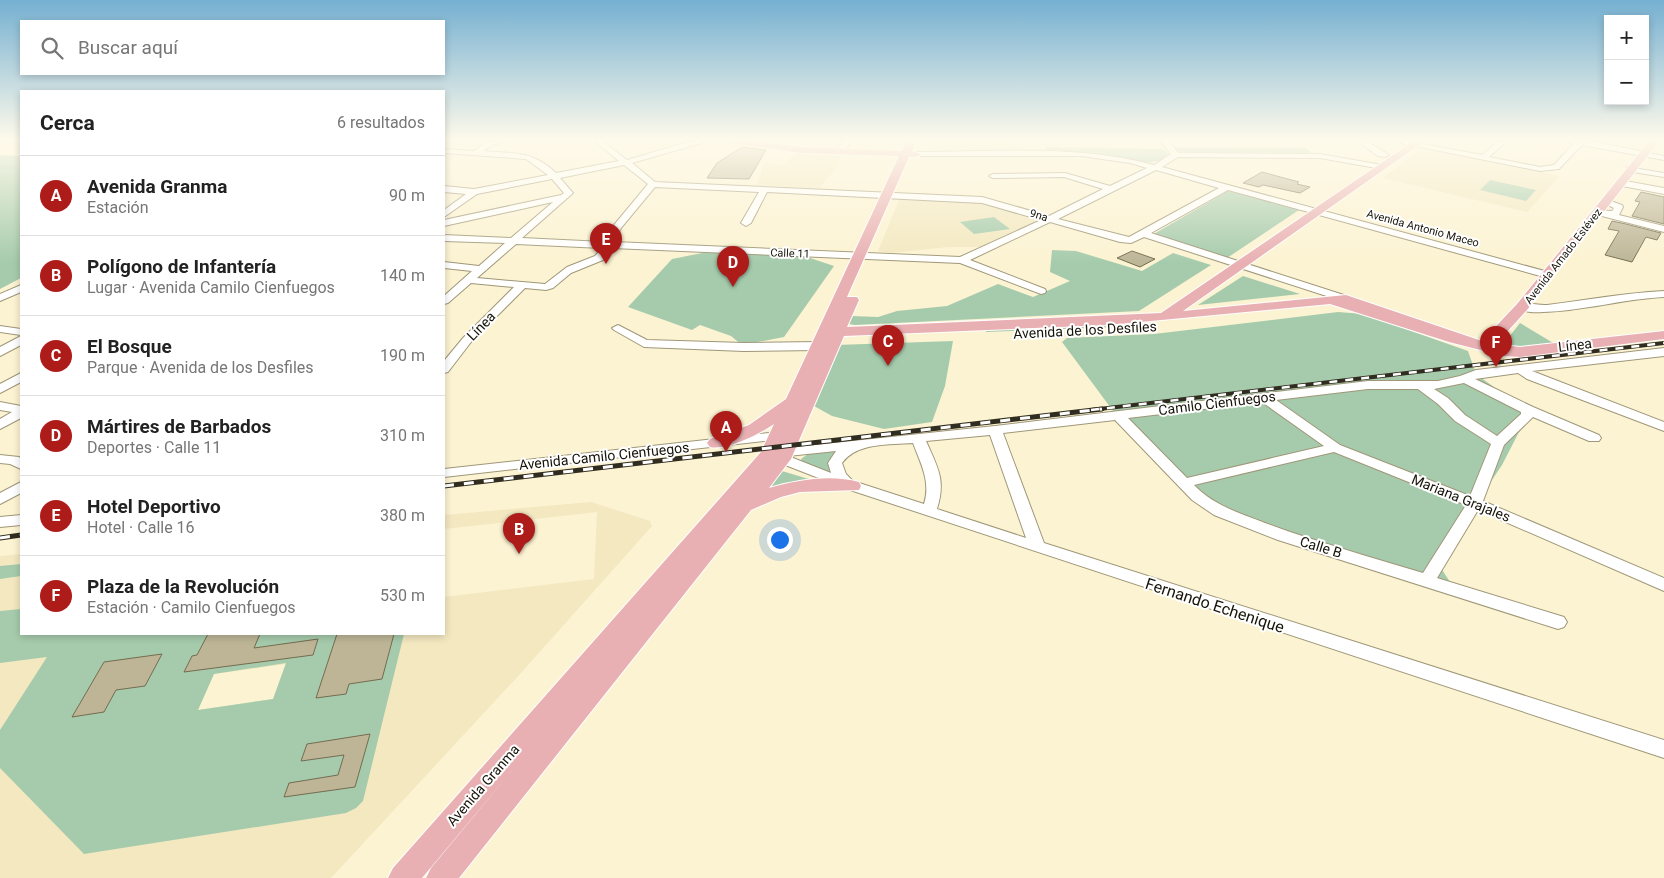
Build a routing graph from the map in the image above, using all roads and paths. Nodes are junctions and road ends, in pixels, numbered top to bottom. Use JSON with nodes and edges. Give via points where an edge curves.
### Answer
{"nodes":[{"id":1,"x":529,"y":181,"type":"edge"},
{"id":2,"x":558,"y":181,"type":"edge"},
{"id":3,"x":649,"y":181,"type":"edge"},
{"id":4,"x":899,"y":181,"type":"edge"},
{"id":5,"x":1083,"y":181,"type":"edge"},
{"id":6,"x":1127,"y":181,"type":"edge"},
{"id":7,"x":1206,"y":181,"type":"edge"},
{"id":8,"x":1353,"y":181,"type":"edge"},
{"id":9,"x":1664,"y":181,"type":"edge"},
{"id":10,"x":1620,"y":183,"type":"joint"},
{"id":11,"x":653,"y":184,"type":"junction"},
{"id":12,"x":1227,"y":187,"type":"junction"},
{"id":13,"x":445,"y":189,"type":"edge"},
{"id":14,"x":1111,"y":189,"type":"junction"},
{"id":15,"x":764,"y":190,"type":"junction"},
{"id":16,"x":1661,"y":190,"type":"edge"},
{"id":17,"x":474,"y":192,"type":"junction"},
{"id":18,"x":892,"y":195,"type":"junction"},
{"id":19,"x":564,"y":197,"type":"junction"},
{"id":20,"x":1601,"y":207,"type":"junction"},
{"id":21,"x":1312,"y":210,"type":"junction"},
{"id":22,"x":445,"y":213,"type":"edge"},
{"id":23,"x":1050,"y":219,"type":"junction"},
{"id":24,"x":445,"y":223,"type":"edge"},
{"id":25,"x":746,"y":223,"type":"dead end"},
{"id":26,"x":1664,"y":229,"type":"edge"},
{"id":27,"x":1142,"y":236,"type":"junction"},
{"id":28,"x":445,"y":238,"type":"edge"},
{"id":29,"x":514,"y":240,"type":"junction"},
{"id":30,"x":610,"y":245,"type":"junction"},
{"id":31,"x":865,"y":256,"type":"junction"},
{"id":32,"x":961,"y":260,"type":"junction"},
{"id":33,"x":1231,"y":265,"type":"junction"},
{"id":34,"x":445,"y":266,"type":"edge"},
{"id":35,"x":481,"y":269,"type":"junction"},
{"id":36,"x":1548,"y":274,"type":"junction"},
{"id":37,"x":468,"y":280,"type":"junction"},
{"id":38,"x":522,"y":285,"type":"junction"},
{"id":39,"x":20,"y":288,"type":"edge"},
{"id":40,"x":1041,"y":291,"type":"dead end"},
{"id":41,"x":1664,"y":294,"type":"edge"},
{"id":42,"x":0,"y":298,"type":"edge"},
{"id":43,"x":445,"y":300,"type":"edge"},
{"id":44,"x":1331,"y":300,"type":"junction"},
{"id":45,"x":1348,"y":303,"type":"junction"},
{"id":46,"x":1522,"y":307,"type":"junction"},
{"id":47,"x":1165,"y":317,"type":"junction"},
{"id":48,"x":1143,"y":323,"type":"junction"},
{"id":49,"x":618,"y":328,"type":"dead end"},
{"id":50,"x":0,"y":329,"type":"edge"},
{"id":51,"x":20,"y":332,"type":"edge"},
{"id":52,"x":1664,"y":335,"type":"edge"},
{"id":53,"x":827,"y":338,"type":"junction"},
{"id":54,"x":20,"y":341,"type":"edge"},
{"id":55,"x":1479,"y":344,"type":"junction"},
{"id":56,"x":0,"y":352,"type":"edge"},
{"id":57,"x":1664,"y":352,"type":"edge"},
{"id":58,"x":445,"y":368,"type":"edge"},
{"id":59,"x":1521,"y":369,"type":"junction"},
{"id":60,"x":20,"y":379,"type":"edge"},
{"id":61,"x":1466,"y":380,"type":"junction"},
{"id":62,"x":1422,"y":386,"type":"junction"},
{"id":63,"x":0,"y":389,"type":"edge"},
{"id":64,"x":795,"y":397,"type":"junction"},
{"id":65,"x":1265,"y":398,"type":"junction"},
{"id":66,"x":0,"y":406,"type":"edge"},
{"id":67,"x":1528,"y":410,"type":"junction"},
{"id":68,"x":20,"y":411,"type":"edge"},
{"id":69,"x":20,"y":412,"type":"edge"},
{"id":70,"x":1118,"y":415,"type":"junction"},
{"id":71,"x":0,"y":425,"type":"edge"},
{"id":72,"x":1664,"y":426,"type":"edge"},
{"id":73,"x":995,"y":430,"type":"junction"},
{"id":74,"x":918,"y":438,"type":"junction"},
{"id":75,"x":1594,"y":438,"type":"dead end"},
{"id":76,"x":716,"y":443,"type":"junction"},
{"id":77,"x":1498,"y":443,"type":"junction"},
{"id":78,"x":858,"y":445,"type":"junction"},
{"id":79,"x":782,"y":447,"type":"junction"},
{"id":80,"x":1335,"y":448,"type":"junction"},
{"id":81,"x":0,"y":459,"type":"edge"},
{"id":82,"x":20,"y":464,"type":"edge"},
{"id":83,"x":445,"y":473,"type":"edge"},
{"id":84,"x":1183,"y":483,"type":"junction"},
{"id":85,"x":852,"y":486,"type":"junction"},
{"id":86,"x":20,"y":488,"type":"edge"},
{"id":87,"x":0,"y":499,"type":"edge"},
{"id":88,"x":1475,"y":503,"type":"junction"},
{"id":89,"x":929,"y":512,"type":"junction"},
{"id":90,"x":736,"y":515,"type":"junction"},
{"id":91,"x":20,"y":520,"type":"edge"},
{"id":92,"x":0,"y":522,"type":"edge"},
{"id":93,"x":1037,"y":547,"type":"junction"},
{"id":94,"x":1426,"y":580,"type":"junction"},
{"id":95,"x":1664,"y":585,"type":"edge"},
{"id":96,"x":1558,"y":622,"type":"dead end"},
{"id":97,"x":1664,"y":749,"type":"edge"},
{"id":98,"x":403,"y":878,"type":"edge"},
{"id":99,"x":441,"y":878,"type":"edge"}],
"edges":[{"from":1,"to":17,"type":"street"},
{"from":2,"to":19,"type":"street","via":[[569,193]]},
{"from":3,"to":11,"type":"street"},
{"from":4,"to":18,"type":"main road","name":"Avenida Granma"},
{"from":5,"to":14,"type":"street"},
{"from":6,"to":14,"type":"street"},
{"from":7,"to":12,"type":"street","name":"Avenida Antonio Maceo"},
{"from":8,"to":21,"type":"main road"},
{"from":9,"to":16,"type":"street"},
{"from":10,"to":16,"type":"street"},
{"from":10,"to":20,"type":"main road","name":"Avenida Amado Estévez"},
{"from":11,"to":15,"type":"street","name":"9na"},
{"from":11,"to":30,"type":"street","via":[[610,239]]},
{"from":12,"to":21,"type":"street","name":"Avenida Antonio Maceo"},
{"from":12,"to":27,"type":"street"},
{"from":13,"to":17,"type":"street"},
{"from":14,"to":23,"type":"street"},
{"from":15,"to":18,"type":"street","name":"9na"},
{"from":15,"to":25,"type":"street"},
{"from":17,"to":22,"type":"street"},
{"from":18,"to":23,"type":"street","name":"9na","via":[[988,200]]},
{"from":18,"to":31,"type":"main road","name":"Avenida Granma"},
{"from":19,"to":24,"type":"street"},
{"from":19,"to":29,"type":"street"},
{"from":20,"to":26,"type":"street"},
{"from":20,"to":36,"type":"main road","name":"Avenida Amado Estévez"},
{"from":21,"to":33,"type":"main road"},
{"from":21,"to":36,"type":"street","name":"Avenida Antonio Maceo"},
{"from":23,"to":27,"type":"street","name":"9na","via":[[1120,239]]},
{"from":23,"to":32,"type":"street"},
{"from":27,"to":33,"type":"street","name":"9na"},
{"from":28,"to":29,"type":"street","name":"Calle 11"},
{"from":29,"to":30,"type":"street","name":"Calle 11"},
{"from":29,"to":35,"type":"street"},
{"from":30,"to":31,"type":"street","name":"Calle 11"},
{"from":30,"to":38,"type":"street","via":[[600,258],[565,272],[557,283],[546,287]]},
{"from":31,"to":32,"type":"street","name":"Calle 11"},
{"from":31,"to":53,"type":"main road","name":"Avenida Granma"},
{"from":32,"to":40,"type":"street","name":"Calle 11"},
{"from":33,"to":44,"type":"street","name":"9na"},
{"from":33,"to":45,"type":"street","name":"9na"},
{"from":33,"to":47,"type":"main road"},
{"from":33,"to":48,"type":"main road"},
{"from":34,"to":35,"type":"street"},
{"from":35,"to":37,"type":"street"},
{"from":36,"to":46,"type":"main road","name":"Avenida Amado Estévez"},
{"from":37,"to":38,"type":"street"},
{"from":37,"to":43,"type":"street"},
{"from":38,"to":58,"type":"street","name":"Línea","via":[[467,340]]},
{"from":39,"to":42,"type":"street"},
{"from":41,"to":46,"type":"street","via":[[1542,309]]},
{"from":44,"to":45,"type":"main road","name":"Línea"},
{"from":44,"to":47,"type":"main road","name":"Avenida de los Desfiles"},
{"from":45,"to":48,"type":"main road","name":"Avenida de los Desfiles","via":[[1201,322]]},
{"from":45,"to":55,"type":"main road","name":"Línea","via":[[1454,339]]},
{"from":46,"to":55,"type":"main road","name":"Avenida Amado Estévez"},
{"from":47,"to":48,"type":"main road","name":"Avenida de los Desfiles"},
{"from":48,"to":53,"type":"main road","name":"Avenida de los Desfiles"},
{"from":49,"to":53,"type":"street","via":[[644,343],[744,347]]},
{"from":50,"to":51,"type":"street"},
{"from":52,"to":55,"type":"main road","name":"Línea","via":[[1520,352]]},
{"from":53,"to":64,"type":"main road","name":"Avenida Granma"},
{"from":53,"to":79,"type":"main road","name":"Avenida Granma"},
{"from":54,"to":56,"type":"street"},
{"from":57,"to":59,"type":"street","name":"Camilo Cienfuegos"},
{"from":59,"to":61,"type":"street","name":"Camilo Cienfuegos","via":[[1476,374]]},
{"from":59,"to":72,"type":"street","via":[[1531,376]]},
{"from":60,"to":63,"type":"street"},
{"from":61,"to":62,"type":"street","name":"Camilo Cienfuegos"},
{"from":61,"to":67,"type":"street"},
{"from":62,"to":65,"type":"street","name":"Camilo Cienfuegos","via":[[1368,385]]},
{"from":62,"to":77,"type":"street","via":[[1460,418]]},
{"from":64,"to":76,"type":"main road","via":[[769,421],[750,432]]},
{"from":64,"to":79,"type":"main road","name":"Avenida Granma"},
{"from":65,"to":70,"type":"street","name":"Camilo Cienfuegos"},
{"from":65,"to":80,"type":"street","name":"Mariana Grajales"},
{"from":66,"to":68,"type":"street"},
{"from":67,"to":75,"type":"street"},
{"from":67,"to":77,"type":"street","via":[[1528,415]]},
{"from":69,"to":71,"type":"street"},
{"from":70,"to":73,"type":"street","name":"Camilo Cienfuegos"},
{"from":70,"to":84,"type":"street","name":"Calle B"},
{"from":73,"to":74,"type":"street","name":"Camilo Cienfuegos"},
{"from":73,"to":93,"type":"street"},
{"from":74,"to":78,"type":"street","name":"Camilo Cienfuegos"},
{"from":74,"to":89,"type":"street","via":[[932,472],[935,492]]},
{"from":76,"to":79,"type":"street","name":"Avenida Camilo Cienfuegos"},
{"from":76,"to":83,"type":"street","name":"Avenida Camilo Cienfuegos"},
{"from":77,"to":88,"type":"street"},
{"from":78,"to":79,"type":"street","name":"Camilo Cienfuegos"},
{"from":78,"to":85,"type":"street","via":[[842,453],[835,463],[839,476]]},
{"from":79,"to":85,"type":"street","name":"Fernando Echenique"},
{"from":79,"to":90,"type":"main road","name":"Avenida Granma"},
{"from":79,"to":98,"type":"main road","name":"Avenida Granma"},
{"from":80,"to":84,"type":"street"},
{"from":80,"to":88,"type":"street","name":"Mariana Grajales"},
{"from":81,"to":82,"type":"street","via":[[14,460]]},
{"from":84,"to":94,"type":"street","name":"Calle B","via":[[1219,512],[1284,536]]},
{"from":85,"to":89,"type":"street","name":"Fernando Echenique"},
{"from":85,"to":90,"type":"main road","via":[[813,484],[788,488],[758,498]]},
{"from":86,"to":87,"type":"street"},
{"from":88,"to":94,"type":"street"},
{"from":88,"to":95,"type":"street","name":"Mariana Grajales"},
{"from":89,"to":93,"type":"street","name":"Fernando Echenique"},
{"from":90,"to":99,"type":"main road","name":"Avenida Granma"},
{"from":91,"to":92,"type":"street"},
{"from":93,"to":97,"type":"street","name":"Fernando Echenique"},
{"from":94,"to":96,"type":"street","name":"Calle B"}]}
